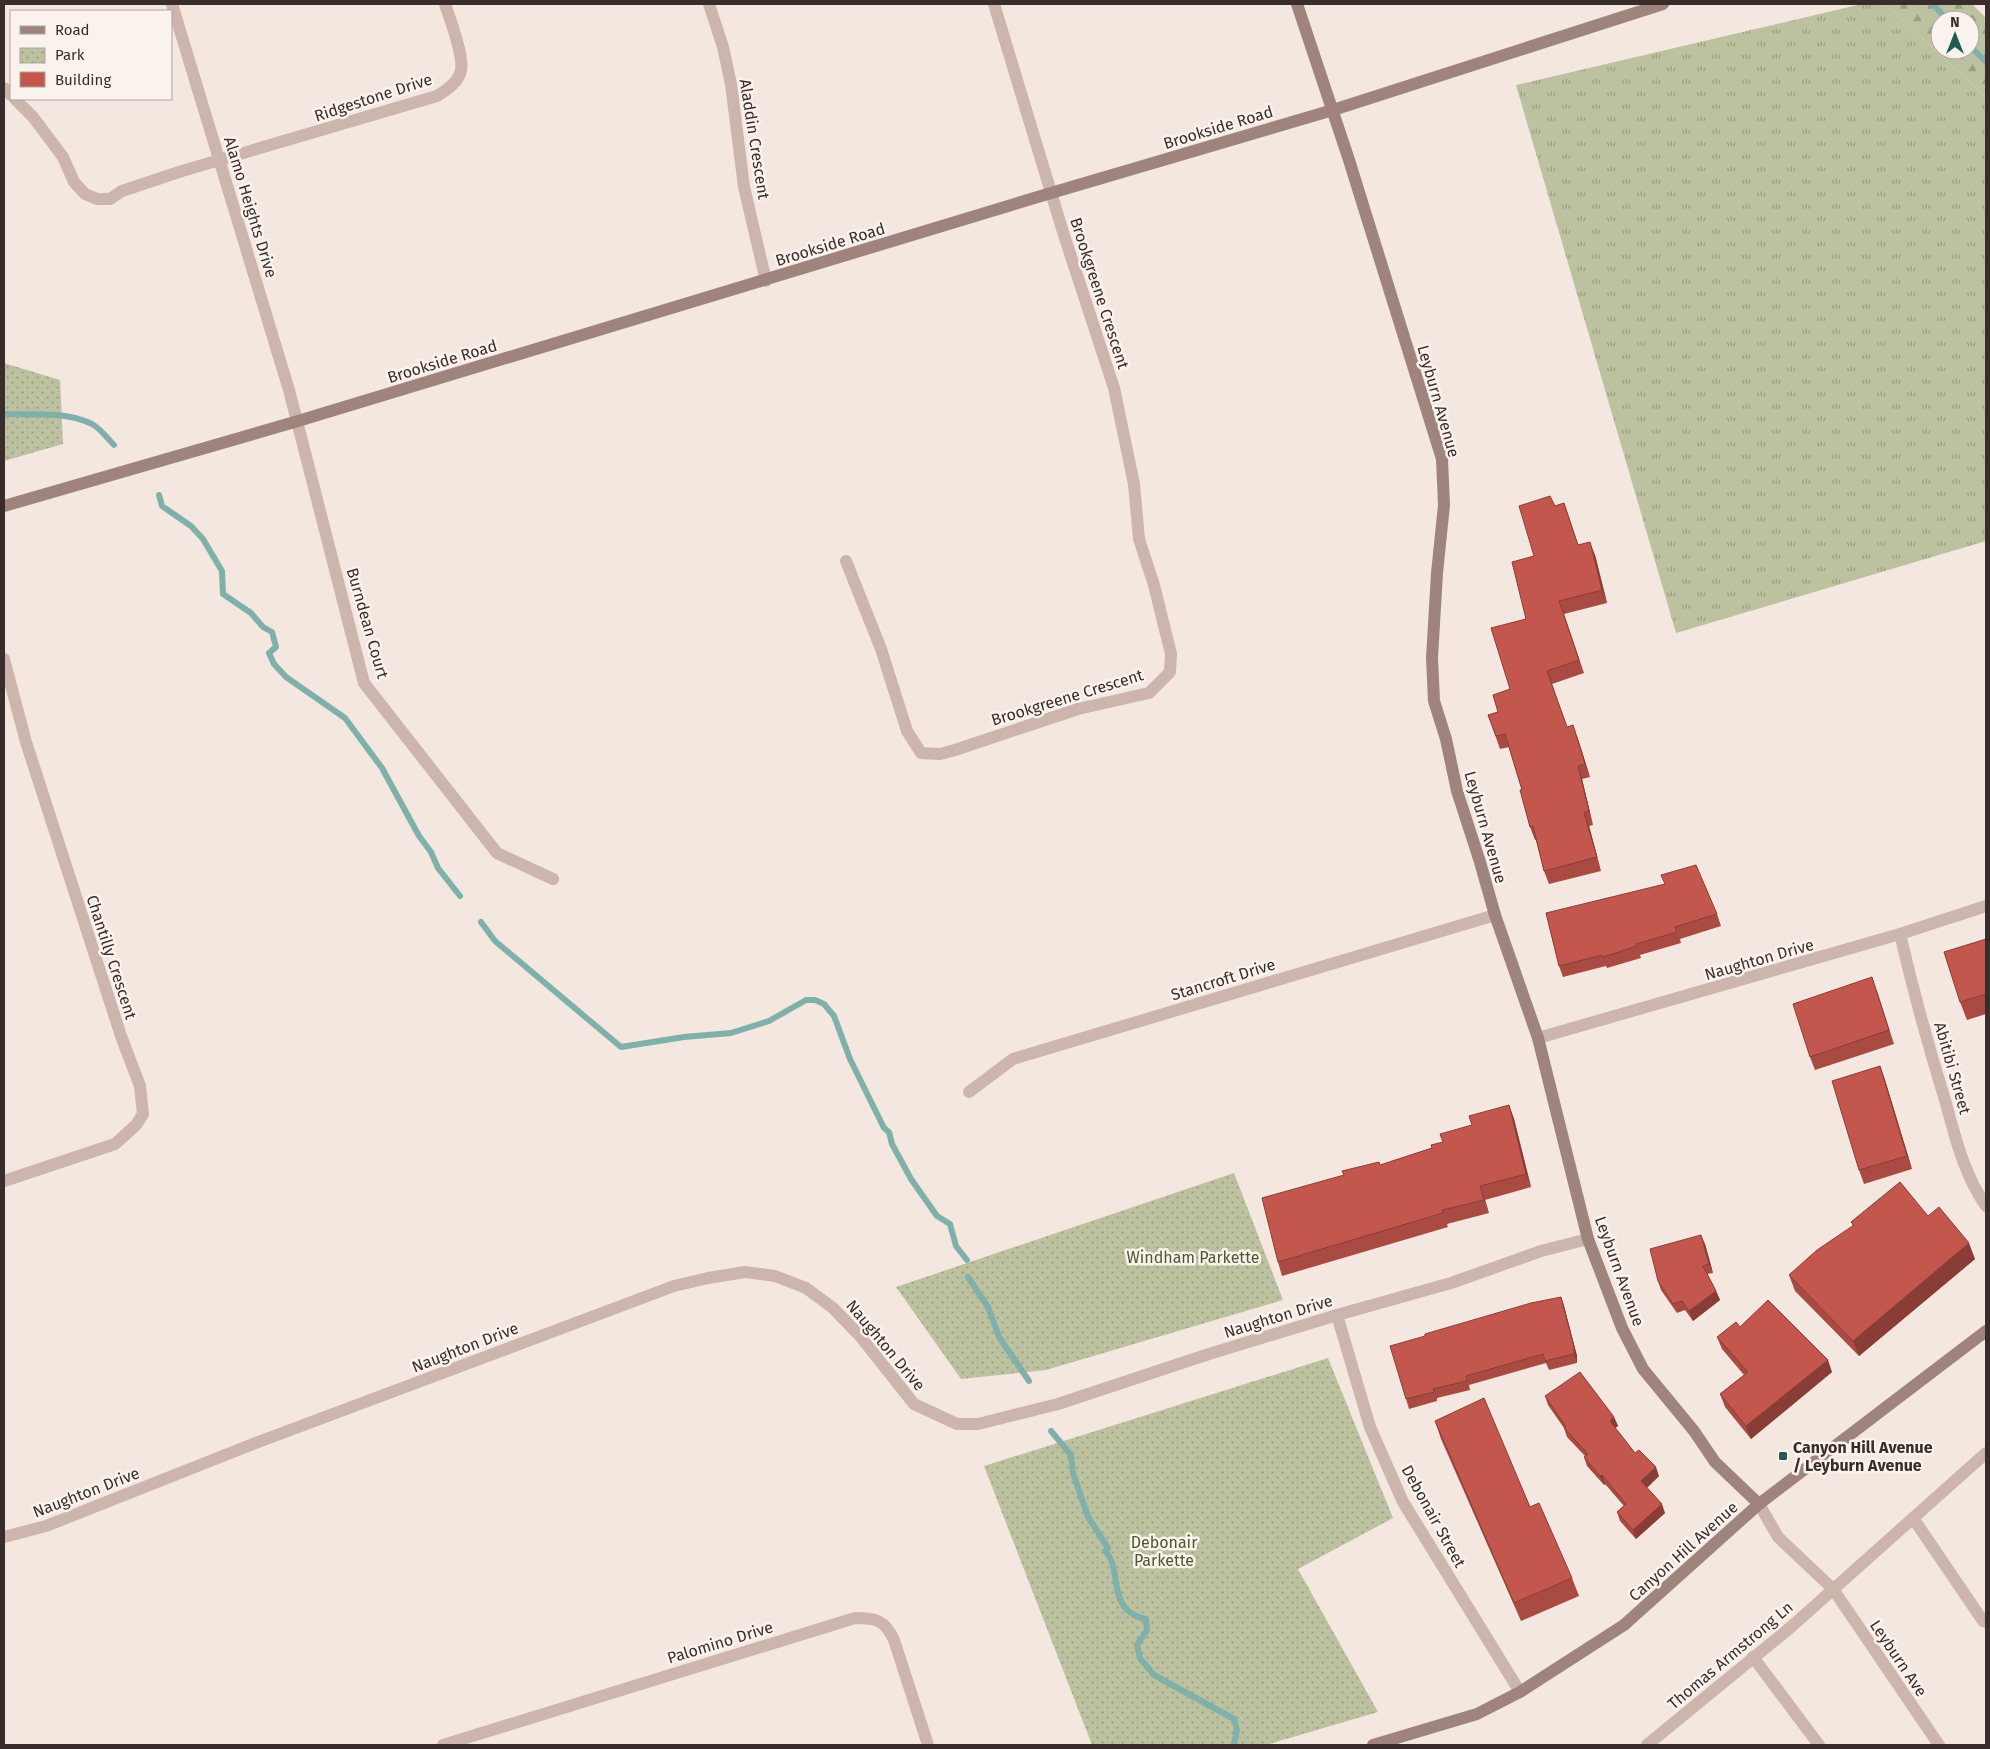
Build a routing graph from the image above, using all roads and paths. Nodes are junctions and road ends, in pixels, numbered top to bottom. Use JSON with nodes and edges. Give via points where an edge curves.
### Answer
{"nodes":[{"id":1,"x":172,"y":4,"type":"edge"},
{"id":2,"x":445,"y":4,"type":"edge"},
{"id":3,"x":709,"y":4,"type":"edge"},
{"id":4,"x":994,"y":4,"type":"edge"},
{"id":5,"x":1297,"y":4,"type":"edge"},
{"id":6,"x":1663,"y":4,"type":"edge"},
{"id":7,"x":16,"y":100,"type":"edge"},
{"id":8,"x":1333,"y":110,"type":"junction"},
{"id":9,"x":220,"y":161,"type":"junction"},
{"id":10,"x":1051,"y":193,"type":"junction"},
{"id":11,"x":766,"y":280,"type":"junction"},
{"id":12,"x":298,"y":421,"type":"junction"},
{"id":13,"x":4,"y":506,"type":"edge"},
{"id":14,"x":846,"y":561,"type":"dead end"},
{"id":15,"x":4,"y":659,"type":"edge"},
{"id":16,"x":553,"y":879,"type":"dead end"},
{"id":17,"x":1986,"y":906,"type":"edge"},
{"id":18,"x":1495,"y":915,"type":"junction"},
{"id":19,"x":1900,"y":934,"type":"junction"},
{"id":20,"x":1538,"y":1038,"type":"junction"},
{"id":21,"x":969,"y":1092,"type":"dead end"},
{"id":22,"x":4,"y":1181,"type":"edge"},
{"id":23,"x":1986,"y":1206,"type":"edge"},
{"id":24,"x":1588,"y":1239,"type":"junction"},
{"id":25,"x":1337,"y":1315,"type":"junction"},
{"id":26,"x":1986,"y":1331,"type":"edge"},
{"id":27,"x":1986,"y":1454,"type":"edge"},
{"id":28,"x":1759,"y":1504,"type":"junction"},
{"id":29,"x":1913,"y":1518,"type":"junction"},
{"id":30,"x":4,"y":1537,"type":"edge"},
{"id":31,"x":1832,"y":1589,"type":"junction"},
{"id":32,"x":1986,"y":1622,"type":"edge"},
{"id":33,"x":1753,"y":1656,"type":"junction"},
{"id":34,"x":1520,"y":1692,"type":"junction"},
{"id":35,"x":443,"y":1745,"type":"edge"},
{"id":36,"x":928,"y":1745,"type":"edge"},
{"id":37,"x":1373,"y":1745,"type":"edge"},
{"id":38,"x":1647,"y":1745,"type":"edge"},
{"id":39,"x":1819,"y":1745,"type":"edge"},
{"id":40,"x":1939,"y":1745,"type":"edge"}],
"edges":[{"from":1,"to":9,"type":"street","name":"Alamo Heights Drive"},
{"from":2,"to":9,"type":"street","name":"Ridgestone Drive","via":[[461,57],[461,70],[449,89],[415,103]]},
{"from":3,"to":11,"type":"street","name":"Aladdin Crescent","via":[[731,84],[744,187]]},
{"from":4,"to":10,"type":"street"},
{"from":5,"to":8,"type":"street","name":"Leyburn Avenue"},
{"from":6,"to":8,"type":"street","name":"Brookside Road"},
{"from":7,"to":9,"type":"street","name":"Ridgestone Drive","via":[[63,157],[74,182],[85,194],[97,199],[110,199],[122,192]]},
{"from":8,"to":10,"type":"street","name":"Brookside Road"},
{"from":8,"to":18,"type":"street","name":"Leyburn Avenue","via":[[1442,459],[1444,505],[1432,658],[1434,702]]},
{"from":9,"to":12,"type":"street","name":"Alamo Heights Drive"},
{"from":10,"to":11,"type":"street","name":"Brookside Road"},
{"from":10,"to":14,"type":"street","name":"Brookgreene Crescent","via":[[1114,388],[1134,484],[1139,539],[1171,654],[1170,672],[1149,693],[1078,709],[940,754],[921,753],[906,732],[881,649]]},
{"from":11,"to":12,"type":"street","name":"Brookside Road"},
{"from":12,"to":13,"type":"street","name":"Brookside Road"},
{"from":12,"to":16,"type":"street","name":"Burndean Court","via":[[364,683],[497,853]]},
{"from":15,"to":22,"type":"street","name":"Chantilly Crescent","via":[[32,761],[140,1086],[143,1114],[136,1126],[114,1144]]},
{"from":17,"to":19,"type":"street","name":"Naughton Drive"},
{"from":18,"to":20,"type":"street","name":"Leyburn Avenue"},
{"from":18,"to":21,"type":"street","name":"Stancroft Drive","via":[[1013,1059]]},
{"from":19,"to":20,"type":"street","name":"Naughton Drive"},
{"from":19,"to":23,"type":"street","name":"Abitibi Street","via":[[1962,1160]]},
{"from":20,"to":24,"type":"street","name":"Leyburn Avenue"},
{"from":24,"to":25,"type":"street","name":"Naughton Drive"},
{"from":24,"to":28,"type":"street","name":"Leyburn Avenue","via":[[1622,1328],[1643,1369],[1715,1462]]},
{"from":25,"to":30,"type":"street","name":"Naughton Drive","via":[[1058,1404],[978,1424],[957,1424],[914,1404],[860,1336],[833,1308],[806,1288],[775,1276],[745,1272],[708,1278],[674,1286],[253,1444],[46,1526]]},
{"from":25,"to":34,"type":"street","name":"Debonair Street","via":[[1370,1427],[1403,1502]]},
{"from":26,"to":28,"type":"street","name":"Canyon Hill Avenue"},
{"from":27,"to":29,"type":"street","name":"Thomas Armstrong Ln"},
{"from":28,"to":31,"type":"street","name":"Leyburn Ave","via":[[1778,1537]]},
{"from":28,"to":34,"type":"street","name":"Canyon Hill Avenue","via":[[1624,1626]]},
{"from":29,"to":31,"type":"street","name":"Thomas Armstrong Ln"},
{"from":29,"to":32,"type":"street"},
{"from":31,"to":33,"type":"street","name":"Thomas Armstrong Ln"},
{"from":31,"to":40,"type":"street","name":"Leyburn Ave"},
{"from":33,"to":38,"type":"street","name":"Thomas Armstrong Ln"},
{"from":33,"to":39,"type":"street"},
{"from":34,"to":37,"type":"street","name":"Canyon Hill Avenue","via":[[1477,1714]]},
{"from":35,"to":36,"type":"street","name":"Palomino Drive","via":[[855,1618],[873,1618],[888,1628]]}]}
